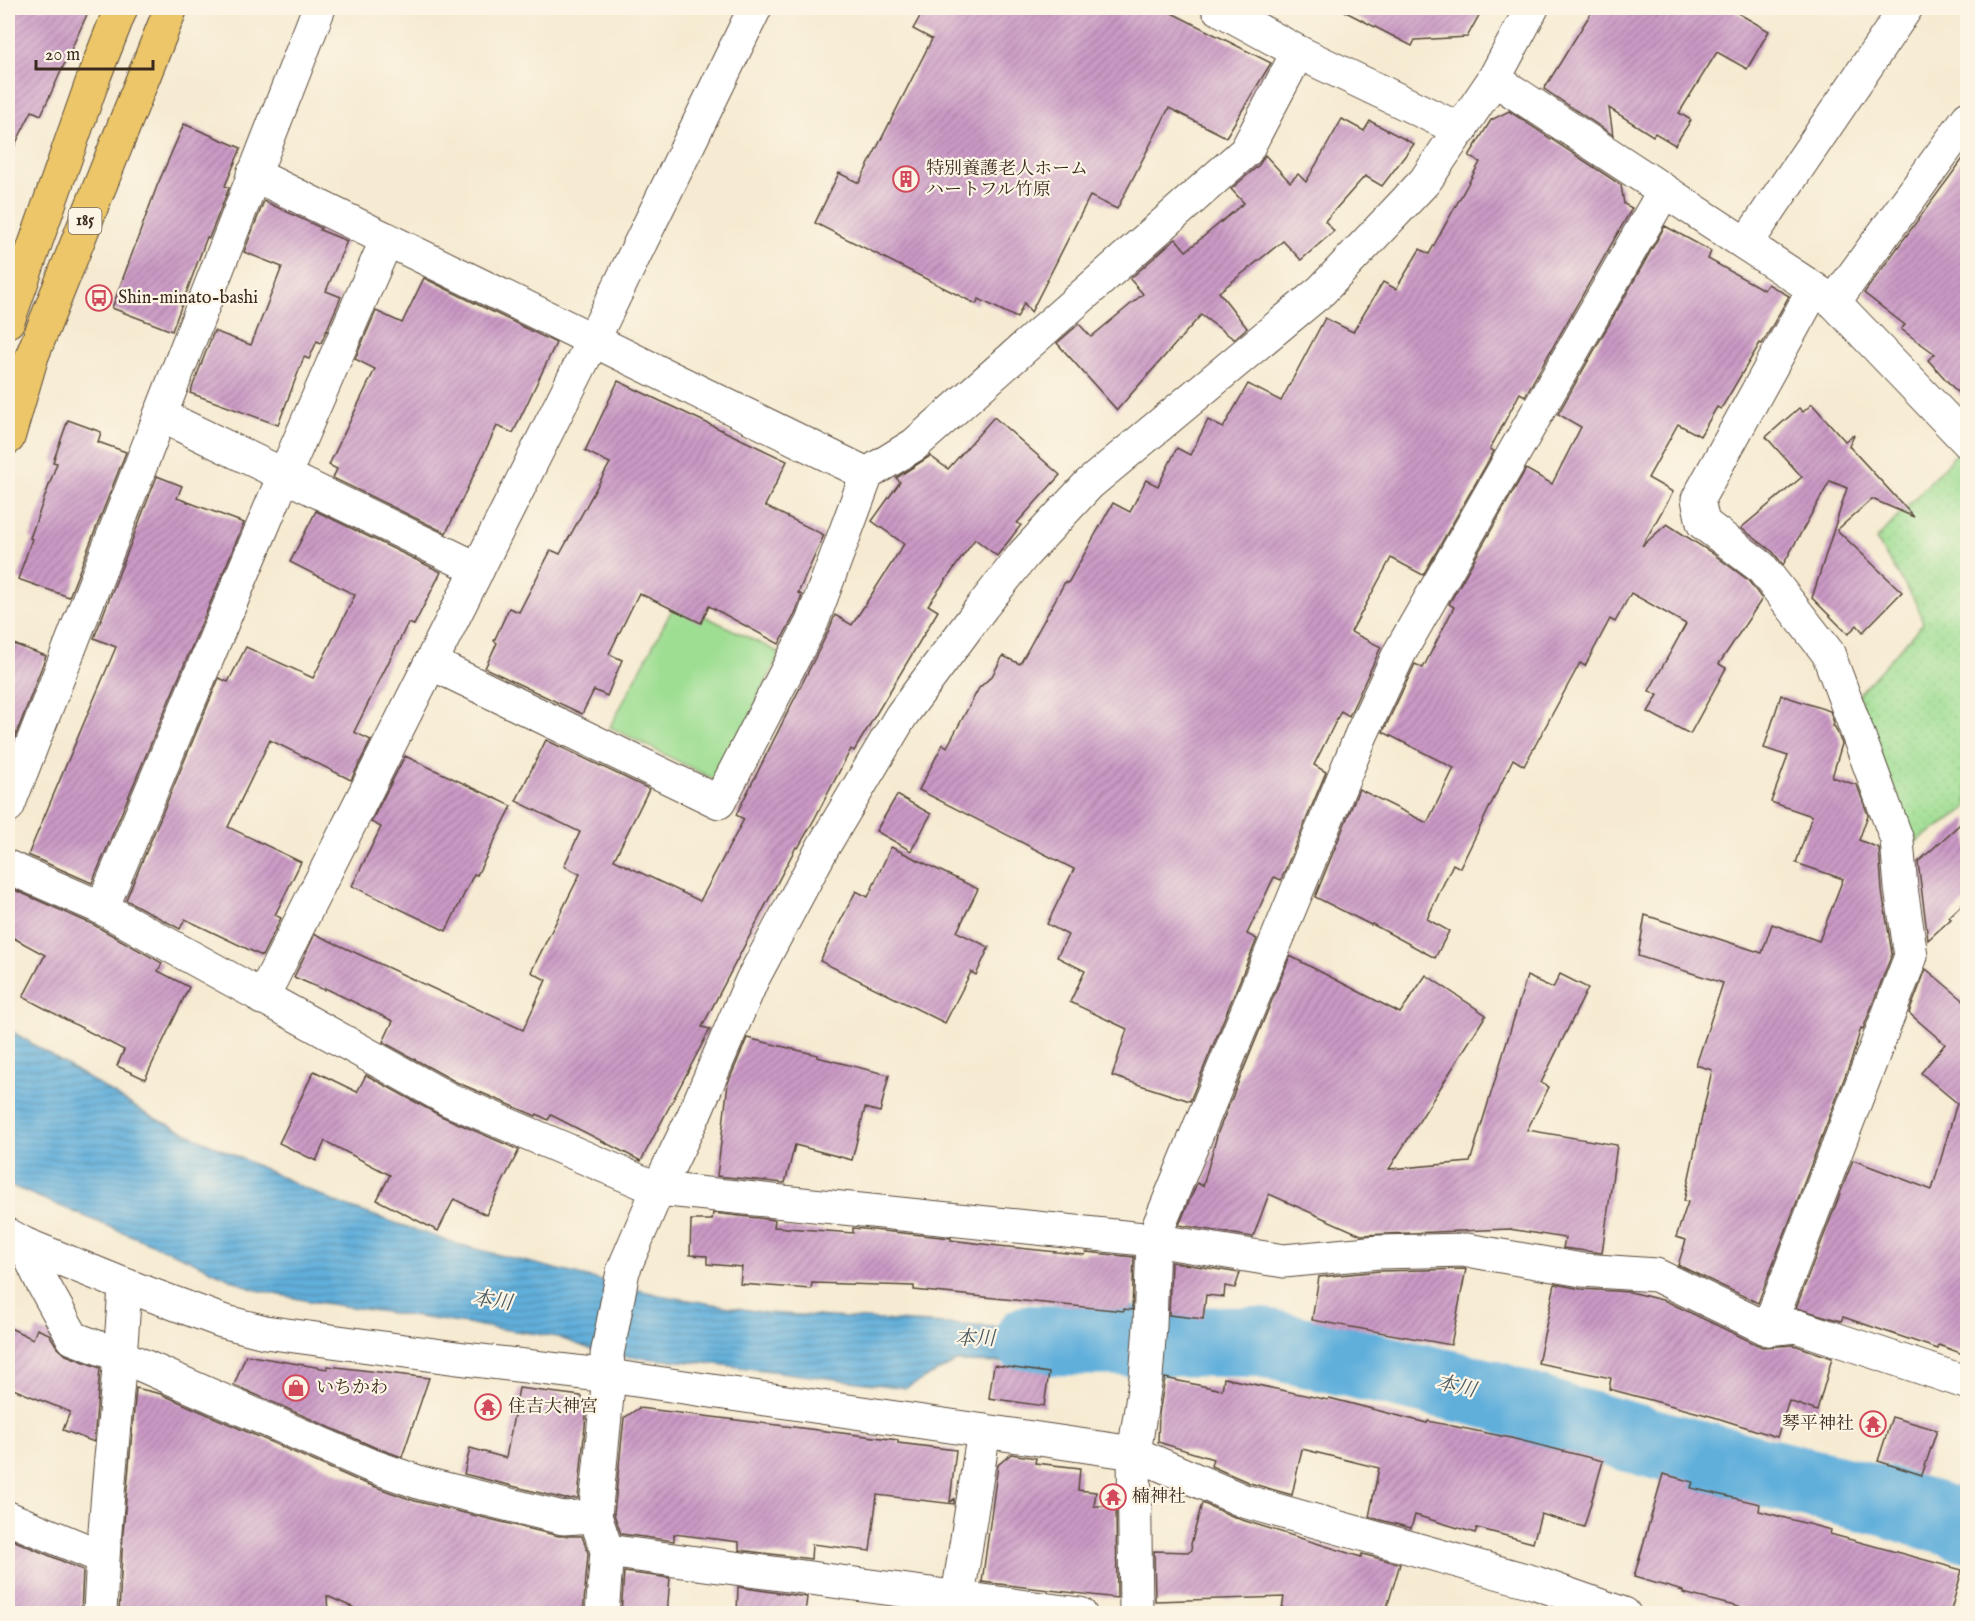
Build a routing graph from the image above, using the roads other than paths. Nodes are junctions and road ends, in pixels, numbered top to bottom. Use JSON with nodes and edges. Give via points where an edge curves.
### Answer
{"nodes":[{"id":1,"x":121,"y":8,"type":"edge"},
{"id":2,"x":171,"y":8,"type":"edge"},
{"id":3,"x":319,"y":8,"type":"edge"},
{"id":4,"x":755,"y":8,"type":"edge"},
{"id":5,"x":1218,"y":8,"type":"edge"},
{"id":6,"x":1532,"y":8,"type":"edge"},
{"id":7,"x":1906,"y":8,"type":"edge"},
{"id":8,"x":1298,"y":52,"type":"junction"},
{"id":9,"x":1494,"y":79,"type":"junction"},
{"id":10,"x":1968,"y":118,"type":"edge"},
{"id":11,"x":1461,"y":130,"type":"junction"},
{"id":12,"x":253,"y":174,"type":"junction"},
{"id":13,"x":1664,"y":191,"type":"junction"},
{"id":14,"x":387,"y":239,"type":"junction"},
{"id":15,"x":1746,"y":244,"type":"junction"},
{"id":16,"x":1824,"y":296,"type":"junction"},
{"id":17,"x":8,"y":321,"type":"edge"},
{"id":18,"x":593,"y":340,"type":"junction"},
{"id":19,"x":160,"y":415,"type":"junction"},
{"id":20,"x":8,"y":438,"type":"edge"},
{"id":21,"x":1968,"y":442,"type":"edge"},
{"id":22,"x":867,"y":474,"type":"junction"},
{"id":23,"x":284,"y":476,"type":"junction"},
{"id":24,"x":478,"y":569,"type":"junction"},
{"id":25,"x":430,"y":663,"type":"junction"},
{"id":26,"x":8,"y":806,"type":"edge"},
{"id":27,"x":8,"y":867,"type":"edge"},
{"id":28,"x":102,"y":908,"type":"junction"},
{"id":29,"x":262,"y":998,"type":"junction"},
{"id":30,"x":657,"y":1189,"type":"junction"},
{"id":31,"x":16,"y":1240,"type":"edge"},
{"id":32,"x":1153,"y":1240,"type":"junction"},
{"id":33,"x":125,"y":1285,"type":"junction"},
{"id":34,"x":1768,"y":1329,"type":"junction"},
{"id":35,"x":121,"y":1356,"type":"junction"},
{"id":36,"x":608,"y":1365,"type":"junction"},
{"id":37,"x":1968,"y":1383,"type":"edge"},
{"id":38,"x":984,"y":1431,"type":"junction"},
{"id":39,"x":1134,"y":1453,"type":"junction"},
{"id":40,"x":595,"y":1516,"type":"junction"},
{"id":41,"x":8,"y":1518,"type":"edge"},
{"id":42,"x":607,"y":1551,"type":"junction"},
{"id":43,"x":102,"y":1557,"type":"junction"},
{"id":44,"x":958,"y":1596,"type":"junction"},
{"id":45,"x":100,"y":1614,"type":"edge"},
{"id":46,"x":602,"y":1614,"type":"edge"},
{"id":47,"x":1080,"y":1614,"type":"edge"},
{"id":48,"x":1136,"y":1614,"type":"edge"},
{"id":49,"x":1624,"y":1614,"type":"edge"}],
"edges":[{"from":1,"to":17,"type":"highway","number":"185"},
{"from":2,"to":20,"type":"highway","number":"185","via":[[32,356]]},
{"from":3,"to":12,"type":"street"},
{"from":4,"to":18,"type":"street"},
{"from":5,"to":8,"type":"street"},
{"from":6,"to":9,"type":"street"},
{"from":7,"to":15,"type":"street"},
{"from":8,"to":11,"type":"street"},
{"from":8,"to":22,"type":"street","via":[[1246,151],[914,445]]},
{"from":9,"to":11,"type":"street"},
{"from":9,"to":13,"type":"street"},
{"from":10,"to":16,"type":"street"},
{"from":11,"to":30,"type":"street","via":[[1425,181],[1322,290],[1089,484],[1024,554],[982,607],[901,716],[823,847],[752,980]]},
{"from":12,"to":14,"type":"street"},
{"from":12,"to":19,"type":"street"},
{"from":13,"to":15,"type":"street"},
{"from":13,"to":32,"type":"street","via":[[1380,695]]},
{"from":14,"to":18,"type":"street"},
{"from":14,"to":23,"type":"street"},
{"from":15,"to":16,"type":"street"},
{"from":16,"to":21,"type":"street"},
{"from":16,"to":34,"type":"street","via":[[1698,499],[1703,523],[1761,567],[1828,653],[1897,840],[1911,956]]},
{"from":18,"to":22,"type":"street"},
{"from":18,"to":24,"type":"street"},
{"from":19,"to":23,"type":"street"},
{"from":19,"to":26,"type":"street"},
{"from":22,"to":25,"type":"street","via":[[812,622],[719,802]]},
{"from":23,"to":24,"type":"street"},
{"from":23,"to":28,"type":"street"},
{"from":24,"to":25,"type":"street"},
{"from":25,"to":29,"type":"street"},
{"from":27,"to":28,"type":"street"},
{"from":28,"to":29,"type":"street"},
{"from":29,"to":30,"type":"street","via":[[448,1099]]},
{"from":30,"to":32,"type":"street"},
{"from":30,"to":36,"type":"street","via":[[624,1271]]},
{"from":31,"to":33,"type":"street"},
{"from":31,"to":35,"type":"street","via":[[73,1338]]},
{"from":32,"to":34,"type":"street","via":[[1284,1262],[1379,1251],[1467,1250],[1582,1270],[1656,1275]]},
{"from":32,"to":39,"type":"street","via":[[1146,1377]]},
{"from":33,"to":35,"type":"street"},
{"from":33,"to":36,"type":"street","via":[[222,1321],[265,1332],[457,1358]]},
{"from":34,"to":37,"type":"street","via":[[1796,1326]]},
{"from":35,"to":40,"type":"street","via":[[367,1464],[421,1483],[563,1518]]},
{"from":35,"to":43,"type":"street"},
{"from":36,"to":38,"type":"street"},
{"from":36,"to":40,"type":"street"},
{"from":38,"to":39,"type":"street"},
{"from":38,"to":44,"type":"street"},
{"from":39,"to":48,"type":"street"},
{"from":39,"to":49,"type":"street","via":[[1244,1501],[1525,1580]]},
{"from":40,"to":42,"type":"street"},
{"from":41,"to":43,"type":"street"},
{"from":42,"to":44,"type":"street"},
{"from":42,"to":46,"type":"street"},
{"from":43,"to":45,"type":"street"},
{"from":44,"to":47,"type":"street"}]}
